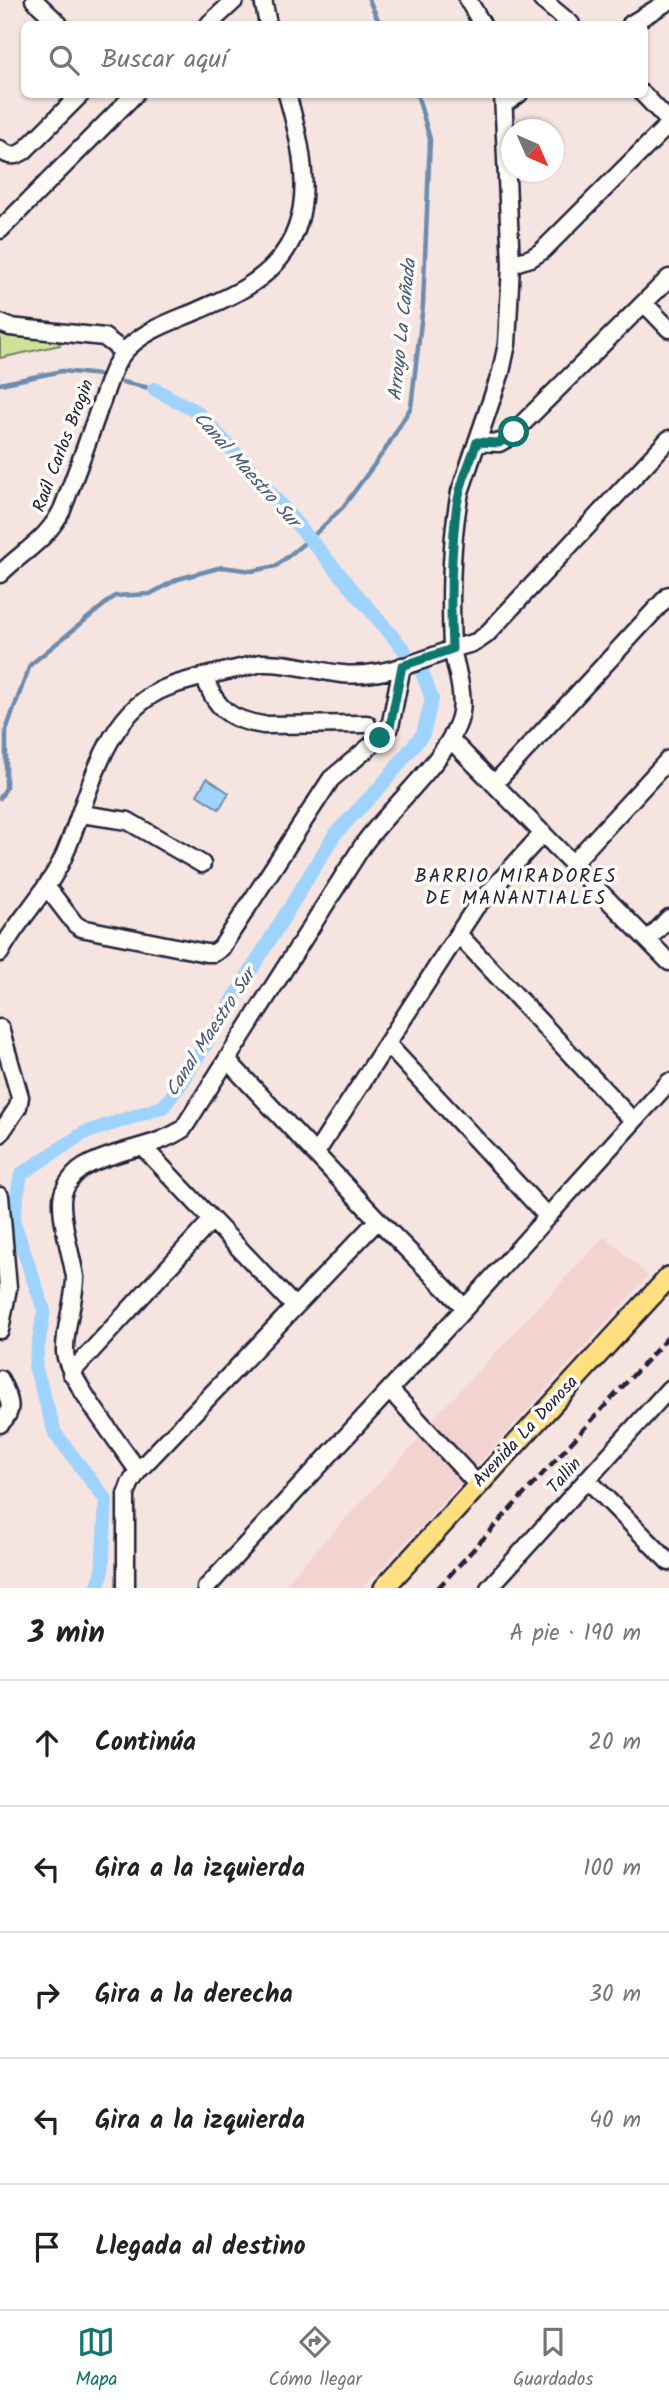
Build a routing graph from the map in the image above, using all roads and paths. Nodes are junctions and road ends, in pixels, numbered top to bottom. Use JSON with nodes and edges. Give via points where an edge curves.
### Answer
{"nodes":[{"id":1,"x":34,"y":0,"type":"edge"},
{"id":2,"x":235,"y":0,"type":"edge"},
{"id":3,"x":263,"y":0,"type":"edge"},
{"id":4,"x":468,"y":0,"type":"edge"},
{"id":5,"x":542,"y":0,"type":"edge"},
{"id":6,"x":669,"y":1,"type":"edge"},
{"id":7,"x":56,"y":21,"type":"edge"},
{"id":8,"x":212,"y":21,"type":"edge"},
{"id":9,"x":267,"y":21,"type":"edge"},
{"id":10,"x":480,"y":21,"type":"edge"},
{"id":11,"x":567,"y":21,"type":"edge"},
{"id":12,"x":636,"y":21,"type":"edge"},
{"id":13,"x":77,"y":98,"type":"edge"},
{"id":14,"x":129,"y":98,"type":"edge"},
{"id":15,"x":288,"y":98,"type":"edge"},
{"id":16,"x":647,"y":98,"type":"edge"},
{"id":17,"x":504,"y":99,"type":"edge"},
{"id":18,"x":669,"y":122,"type":"edge"},
{"id":19,"x":0,"y":149,"type":"edge"},
{"id":20,"x":0,"y":230,"type":"edge"},
{"id":21,"x":511,"y":264,"type":"junction"},
{"id":22,"x":669,"y":278,"type":"edge"},
{"id":23,"x":644,"y":303,"type":"junction"},
{"id":24,"x":0,"y":323,"type":"edge"},
{"id":25,"x":669,"y":329,"type":"edge"},
{"id":26,"x":124,"y":352,"type":"junction"},
{"id":27,"x":669,"y":439,"type":"edge"},
{"id":28,"x":477,"y":442,"type":"junction"},
{"id":29,"x":0,"y":574,"type":"edge"},
{"id":30,"x":669,"y":596,"type":"edge"},
{"id":31,"x":452,"y":649,"type":"junction"},
{"id":32,"x":402,"y":666,"type":"junction"},
{"id":33,"x":205,"y":677,"type":"junction"},
{"id":34,"x":367,"y":724,"type":"dead end"},
{"id":35,"x":451,"y":740,"type":"junction"},
{"id":36,"x":669,"y":759,"type":"edge"},
{"id":37,"x":494,"y":784,"type":"junction"},
{"id":38,"x":81,"y":814,"type":"junction"},
{"id":39,"x":543,"y":833,"type":"junction"},
{"id":40,"x":573,"y":863,"type":"junction"},
{"id":41,"x":202,"y":864,"type":"dead end"},
{"id":42,"x":46,"y":886,"type":"junction"},
{"id":43,"x":669,"y":918,"type":"edge"},
{"id":44,"x":458,"y":934,"type":"junction"},
{"id":45,"x":648,"y":940,"type":"junction"},
{"id":46,"x":0,"y":953,"type":"edge"},
{"id":47,"x":669,"y":961,"type":"edge"},
{"id":48,"x":0,"y":1028,"type":"edge"},
{"id":49,"x":388,"y":1045,"type":"junction"},
{"id":50,"x":228,"y":1061,"type":"junction"},
{"id":51,"x":669,"y":1082,"type":"edge"},
{"id":52,"x":633,"y":1121,"type":"junction"},
{"id":53,"x":0,"y":1133,"type":"edge"},
{"id":54,"x":143,"y":1147,"type":"junction"},
{"id":55,"x":316,"y":1153,"type":"junction"},
{"id":56,"x":0,"y":1196,"type":"edge"},
{"id":57,"x":547,"y":1216,"type":"junction"},
{"id":58,"x":378,"y":1220,"type":"junction"},
{"id":59,"x":211,"y":1221,"type":"junction"},
{"id":60,"x":669,"y":1277,"type":"edge"},
{"id":61,"x":294,"y":1306,"type":"junction"},
{"id":62,"x":465,"y":1308,"type":"junction"},
{"id":63,"x":0,"y":1329,"type":"edge"},
{"id":64,"x":71,"y":1373,"type":"junction"},
{"id":65,"x":0,"y":1379,"type":"edge"},
{"id":66,"x":669,"y":1389,"type":"edge"},
{"id":67,"x":390,"y":1390,"type":"junction"},
{"id":68,"x":0,"y":1424,"type":"edge"},
{"id":69,"x":138,"y":1471,"type":"junction"},
{"id":70,"x":587,"y":1479,"type":"junction"},
{"id":71,"x":478,"y":1485,"type":"junction"},
{"id":72,"x":669,"y":1562,"type":"edge"},
{"id":73,"x":126,"y":1588,"type":"edge"},
{"id":74,"x":206,"y":1588,"type":"edge"},
{"id":75,"x":384,"y":1588,"type":"edge"},
{"id":76,"x":488,"y":1588,"type":"edge"}],
"edges":[{"from":1,"to":7,"type":"street"},
{"from":2,"to":8,"type":"street"},
{"from":3,"to":9,"type":"street"},
{"from":4,"to":10,"type":"street"},
{"from":5,"to":11,"type":"street"},
{"from":6,"to":12,"type":"street"},
{"from":13,"to":19,"type":"street","via":[[24,151],[12,156]]},
{"from":14,"to":20,"type":"street"},
{"from":15,"to":26,"type":"street","via":[[300,143],[303,204],[286,251],[254,282],[147,333]]},
{"from":16,"to":18,"type":"street"},
{"from":17,"to":21,"type":"street"},
{"from":18,"to":21,"type":"street","via":[[542,251]]},
{"from":21,"to":28,"type":"street","via":[[504,360]]},
{"from":22,"to":23,"type":"street"},
{"from":23,"to":25,"type":"street"},
{"from":23,"to":28,"type":"street","via":[[508,438],[499,443]]},
{"from":24,"to":26,"type":"street","via":[[104,337]]},
{"from":26,"to":29,"type":"street","name":"Raúl Carlos Brogin","via":[[54,526]]},
{"from":27,"to":31,"type":"street","via":[[486,635]]},
{"from":28,"to":31,"type":"street","via":[[456,511]]},
{"from":30,"to":37,"type":"street"},
{"from":31,"to":32,"type":"street"},
{"from":31,"to":35,"type":"street","via":[[461,712]]},
{"from":32,"to":33,"type":"street","via":[[344,675],[276,662]]},
{"from":32,"to":42,"type":"street","via":[[390,727],[331,779],[214,953],[81,928]]},
{"from":33,"to":34,"type":"street","via":[[217,703],[230,716],[248,723]]},
{"from":33,"to":38,"type":"street","via":[[149,696],[118,725]]},
{"from":35,"to":37,"type":"street"},
{"from":35,"to":50,"type":"street","via":[[375,827]]},
{"from":36,"to":40,"type":"street"},
{"from":37,"to":39,"type":"street"},
{"from":38,"to":41,"type":"street","via":[[128,821]]},
{"from":38,"to":42,"type":"street"},
{"from":39,"to":40,"type":"street"},
{"from":39,"to":44,"type":"street","via":[[487,894]]},
{"from":40,"to":45,"type":"street"},
{"from":42,"to":46,"type":"street"},
{"from":43,"to":45,"type":"street"},
{"from":44,"to":49,"type":"street"},
{"from":44,"to":52,"type":"street"},
{"from":45,"to":47,"type":"street"},
{"from":48,"to":53,"type":"street","via":[[20,1097]]},
{"from":49,"to":55,"type":"street"},
{"from":49,"to":57,"type":"street"},
{"from":50,"to":54,"type":"street","via":[[183,1129]]},
{"from":50,"to":55,"type":"street"},
{"from":51,"to":52,"type":"street"},
{"from":52,"to":57,"type":"street"},
{"from":54,"to":59,"type":"street"},
{"from":54,"to":64,"type":"street","via":[[85,1166],[65,1189],[62,1202],[75,1277],[65,1352]]},
{"from":55,"to":58,"type":"street"},
{"from":56,"to":63,"type":"street","via":[[8,1288]]},
{"from":57,"to":62,"type":"street"},
{"from":58,"to":61,"type":"street"},
{"from":58,"to":62,"type":"street"},
{"from":59,"to":61,"type":"street"},
{"from":59,"to":64,"type":"street"},
{"from":60,"to":71,"type":"main road","name":"Avenida La Donosa"},
{"from":61,"to":69,"type":"street"},
{"from":62,"to":67,"type":"street"},
{"from":64,"to":69,"type":"street"},
{"from":65,"to":68,"type":"street","via":[[10,1413]]},
{"from":66,"to":70,"type":"street","name":"Tallin"},
{"from":67,"to":71,"type":"street"},
{"from":67,"to":74,"type":"street"},
{"from":69,"to":73,"type":"street","via":[[126,1495]]},
{"from":70,"to":72,"type":"street"},
{"from":70,"to":76,"type":"street","name":"Tallin"},
{"from":71,"to":75,"type":"main road","name":"Avenida La Donosa"}]}
